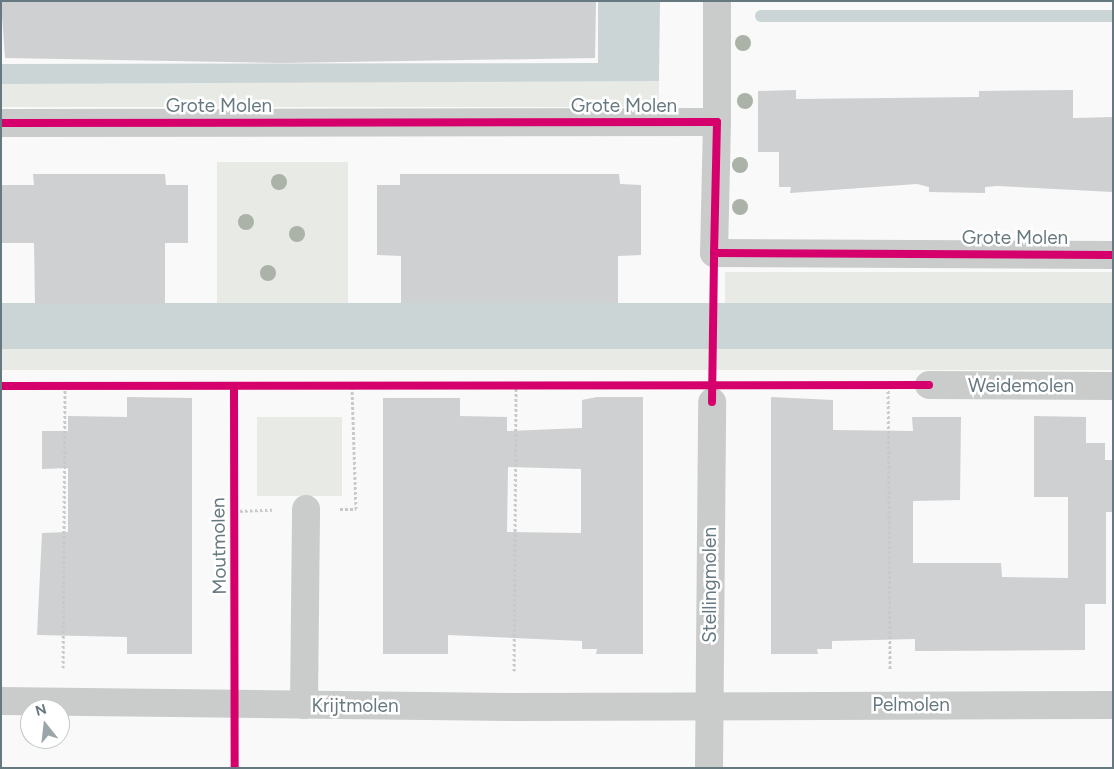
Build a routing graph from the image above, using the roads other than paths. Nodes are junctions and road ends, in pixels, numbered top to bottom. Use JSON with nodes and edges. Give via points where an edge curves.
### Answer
{"nodes":[{"id":1,"x":718,"y":1,"type":"edge"},
{"id":2,"x":717,"y":122,"type":"junction"},
{"id":3,"x":1,"y":123,"type":"edge"},
{"id":4,"x":1113,"y":255,"type":"edge"},
{"id":5,"x":929,"y":385,"type":"road end"},
{"id":6,"x":1113,"y":386,"type":"edge"},
{"id":7,"x":712,"y":402,"type":"dead end"},
{"id":8,"x":306,"y":509,"type":"dead end"},
{"id":9,"x":1,"y":701,"type":"edge"},
{"id":10,"x":304,"y":705,"type":"junction"},
{"id":11,"x":1113,"y":705,"type":"edge"},
{"id":12,"x":709,"y":706,"type":"junction"},
{"id":13,"x":709,"y":768,"type":"edge"}],
"edges":[{"from":1,"to":2,"type":"street"},
{"from":2,"to":3,"type":"street","name":"Grote Molen"},
{"from":2,"to":4,"type":"street","name":"Grote Molen","via":[[714,254]]},
{"from":5,"to":6,"type":"street","name":"Weidemolen"},
{"from":7,"to":12,"type":"street","name":"Stellingmolen"},
{"from":8,"to":10,"type":"street"},
{"from":9,"to":10,"type":"street","name":"Krijtmolen"},
{"from":10,"to":12,"type":"street","name":"Krijtmolen"},
{"from":11,"to":12,"type":"street","name":"Pelmolen"},
{"from":12,"to":13,"type":"street","name":"Stellingmolen"}]}
